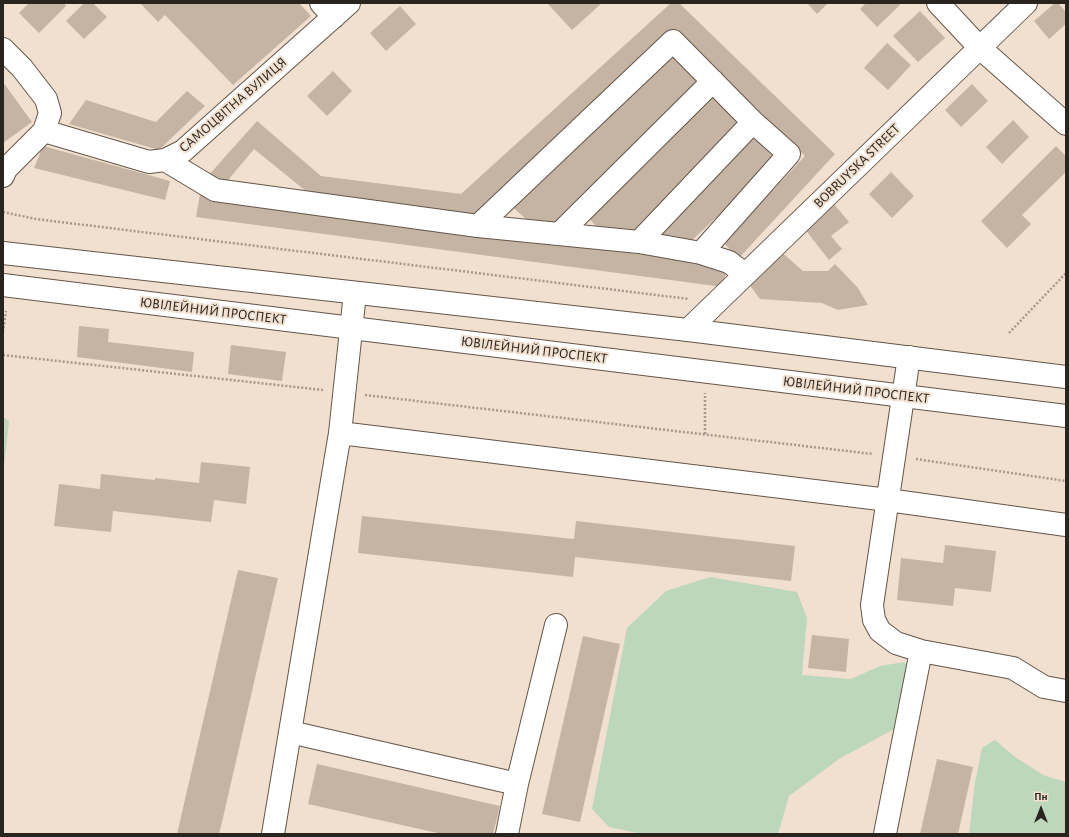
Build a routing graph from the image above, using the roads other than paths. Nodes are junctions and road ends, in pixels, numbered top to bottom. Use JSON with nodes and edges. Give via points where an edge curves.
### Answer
{"nodes":[{"id":1,"x":938,"y":3,"type":"edge"},
{"id":2,"x":1026,"y":3,"type":"edge"},
{"id":3,"x":335,"y":8,"type":"edge"},
{"id":4,"x":980,"y":48,"type":"junction"},
{"id":5,"x":3,"y":49,"type":"edge"},
{"id":6,"x":713,"y":81,"type":"junction"},
{"id":7,"x":752,"y":122,"type":"junction"},
{"id":8,"x":1066,"y":124,"type":"edge"},
{"id":9,"x":44,"y":132,"type":"junction"},
{"id":10,"x":165,"y":160,"type":"junction"},
{"id":11,"x":3,"y":176,"type":"edge"},
{"id":12,"x":478,"y":226,"type":"junction"},
{"id":13,"x":559,"y":234,"type":"junction"},
{"id":14,"x":639,"y":242,"type":"junction"},
{"id":15,"x":3,"y":253,"type":"edge"},
{"id":16,"x":701,"y":253,"type":"junction"},
{"id":17,"x":745,"y":274,"type":"junction"},
{"id":18,"x":3,"y":285,"type":"edge"},
{"id":19,"x":355,"y":293,"type":"junction"},
{"id":20,"x":351,"y":328,"type":"junction"},
{"id":21,"x":688,"y":330,"type":"junction"},
{"id":22,"x":909,"y":357,"type":"junction"},
{"id":23,"x":1066,"y":377,"type":"edge"},
{"id":24,"x":903,"y":396,"type":"junction"},
{"id":25,"x":1066,"y":416,"type":"edge"},
{"id":26,"x":340,"y":433,"type":"junction"},
{"id":27,"x":888,"y":500,"type":"junction"},
{"id":28,"x":1066,"y":524,"type":"edge"},
{"id":29,"x":556,"y":624,"type":"dead end"},
{"id":30,"x":921,"y":651,"type":"junction"},
{"id":31,"x":1066,"y":691,"type":"edge"},
{"id":32,"x":290,"y":732,"type":"junction"},
{"id":33,"x":517,"y":784,"type":"junction"},
{"id":34,"x":273,"y":834,"type":"edge"},
{"id":35,"x":507,"y":834,"type":"edge"},
{"id":36,"x":885,"y":834,"type":"edge"}],
"edges":[{"from":1,"to":4,"type":"main road"},
{"from":2,"to":4,"type":"main road","name":"BOBRUYSKA STREET"},
{"from":3,"to":10,"type":"main road","name":"САМОЦВІТНА ВУЛИЦЯ","via":[[183,152]]},
{"from":4,"to":8,"type":"main road"},
{"from":4,"to":17,"type":"main road","name":"BOBRUYSKA STREET"},
{"from":5,"to":9,"type":"main road","via":[[22,68],[46,99],[50,113]]},
{"from":6,"to":7,"type":"main road"},
{"from":6,"to":12,"type":"main road","via":[[673,41]]},
{"from":6,"to":13,"type":"main road"},
{"from":7,"to":14,"type":"main road"},
{"from":7,"to":16,"type":"main road","via":[[789,154]]},
{"from":9,"to":10,"type":"main road","name":"САМОЦВІТНА ВУЛИЦЯ","via":[[149,162]]},
{"from":9,"to":11,"type":"main road","via":[[6,169]]},
{"from":10,"to":12,"type":"main road","via":[[215,190]]},
{"from":12,"to":13,"type":"main road"},
{"from":13,"to":14,"type":"main road"},
{"from":14,"to":16,"type":"main road"},
{"from":15,"to":19,"type":"main road"},
{"from":16,"to":17,"type":"main road","via":[[730,262]]},
{"from":17,"to":21,"type":"main road","name":"BOBRUYSKA STREET"},
{"from":18,"to":20,"type":"main road","name":"ЮВІЛЕЙНИЙ ПРОСПЕКТ"},
{"from":19,"to":20,"type":"main road"},
{"from":19,"to":21,"type":"main road"},
{"from":20,"to":24,"type":"main road","name":"ЮВІЛЕЙНИЙ ПРОСПЕКТ"},
{"from":20,"to":26,"type":"main road"},
{"from":21,"to":22,"type":"main road"},
{"from":22,"to":23,"type":"main road"},
{"from":22,"to":24,"type":"main road"},
{"from":24,"to":25,"type":"main road","name":"ЮВІЛЕЙНИЙ ПРОСПЕКТ"},
{"from":24,"to":27,"type":"main road"},
{"from":26,"to":27,"type":"main road"},
{"from":26,"to":32,"type":"main road"},
{"from":27,"to":28,"type":"main road"},
{"from":27,"to":30,"type":"main road","via":[[872,605],[874,620],[880,631],[896,643]]},
{"from":29,"to":33,"type":"main road"},
{"from":30,"to":31,"type":"main road","via":[[1014,668],[1044,687]]},
{"from":30,"to":36,"type":"main road"},
{"from":32,"to":33,"type":"main road"},
{"from":32,"to":34,"type":"main road"},
{"from":33,"to":35,"type":"main road"}]}
